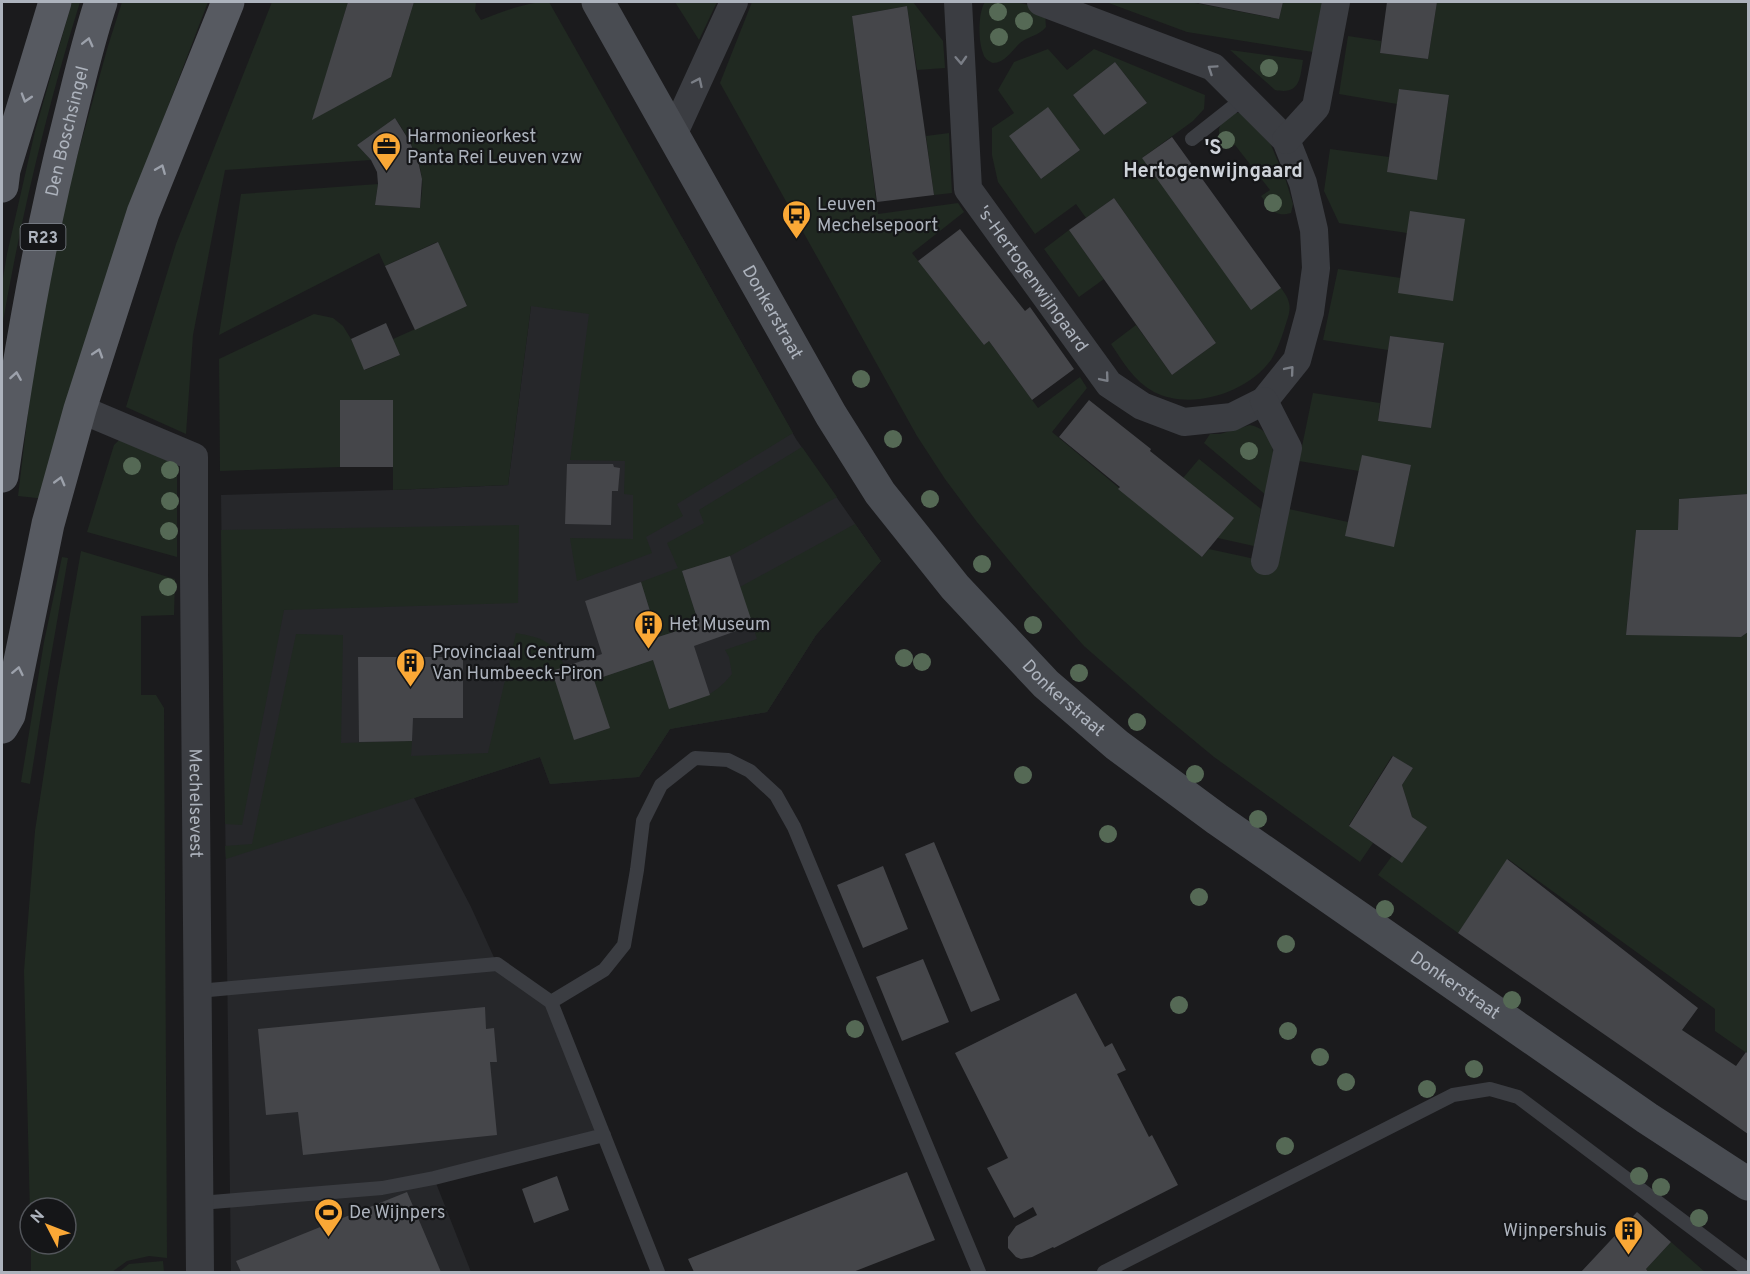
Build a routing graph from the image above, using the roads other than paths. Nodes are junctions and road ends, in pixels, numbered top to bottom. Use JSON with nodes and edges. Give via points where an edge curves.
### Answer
{"nodes":[{"id":1,"x":55,"y":2,"type":"edge"},
{"id":2,"x":101,"y":2,"type":"edge"},
{"id":3,"x":228,"y":2,"type":"edge"},
{"id":4,"x":598,"y":2,"type":"edge"},
{"id":5,"x":734,"y":2,"type":"edge"},
{"id":6,"x":958,"y":2,"type":"edge"},
{"id":7,"x":1041,"y":2,"type":"edge"},
{"id":8,"x":1336,"y":2,"type":"edge"},
{"id":9,"x":1244,"y":98,"type":"junction"},
{"id":10,"x":673,"y":135,"type":"junction"},
{"id":11,"x":1192,"y":139,"type":"dead end"},
{"id":12,"x":1286,"y":140,"type":"junction"},
{"id":13,"x":2,"y":186,"type":"edge"},
{"id":14,"x":1264,"y":401,"type":"junction"},
{"id":15,"x":80,"y":409,"type":"junction"},
{"id":16,"x":2,"y":476,"type":"edge"},
{"id":17,"x":1265,"y":561,"type":"dead end"},
{"id":18,"x":2,"y":727,"type":"edge"},
{"id":19,"x":198,"y":991,"type":"junction"},
{"id":20,"x":551,"y":1002,"type":"junction"},
{"id":21,"x":604,"y":1135,"type":"junction"},
{"id":22,"x":1749,"y":1184,"type":"edge"},
{"id":23,"x":200,"y":1203,"type":"junction"},
{"id":24,"x":1749,"y":1270,"type":"edge"},
{"id":25,"x":200,"y":1272,"type":"edge"},
{"id":26,"x":658,"y":1272,"type":"edge"},
{"id":27,"x":979,"y":1272,"type":"edge"},
{"id":28,"x":1104,"y":1272,"type":"edge"}],
"edges":[{"from":1,"to":13,"type":"main road","one_way":true},
{"from":16,"to":2,"type":"main road","name":"Den Boschsingel","number":"R23","one_way":true,"via":[[22,342],[56,169]]},
{"from":15,"to":3,"type":"main road","one_way":true,"via":[[143,213]]},
{"from":4,"to":10,"type":"street","name":"Donkerstraat"},
{"from":10,"to":5,"type":"street","one_way":true},
{"from":6,"to":14,"type":"street","name":"'s-Hertogenwijngaard","one_way":true,"via":[[968,189],[1109,384],[1142,406],[1184,422],[1232,417]]},
{"from":9,"to":7,"type":"street","name":"'s-Hertogenwijngaard","one_way":true,"via":[[1213,67]]},
{"from":8,"to":12,"type":"street","via":[[1317,107]]},
{"from":9,"to":11,"type":"lane"},
{"from":9,"to":12,"type":"street","name":"'s-Hertogenwijngaard"},
{"from":10,"to":22,"type":"street","name":"Donkerstraat","via":[[831,415],[880,493],[955,587],[1046,684],[1117,745],[1217,819],[1647,1118]]},
{"from":14,"to":12,"type":"street","name":"'s-Hertogenwijngaard","one_way":true,"via":[[1297,360],[1310,312],[1316,268],[1314,230],[1303,183]]},
{"from":14,"to":17,"type":"street","via":[[1288,448]]},
{"from":18,"to":15,"type":"main road","one_way":true,"via":[[9,715],[48,524]]},
{"from":15,"to":19,"type":"street","name":"Mechelsevest","via":[[194,457]]},
{"from":19,"to":20,"type":"lane","via":[[497,964]]},
{"from":19,"to":23,"type":"street","name":"Mechelsevest"},
{"from":20,"to":21,"type":"lane"},
{"from":20,"to":27,"type":"lane","via":[[604,970],[624,945],[643,821],[661,785],[695,758],[728,760],[750,771],[776,795],[794,827]]},
{"from":21,"to":23,"type":"lane","via":[[382,1188]]},
{"from":21,"to":26,"type":"lane"},
{"from":23,"to":25,"type":"street","name":"Mechelsevest"},
{"from":24,"to":28,"type":"lane","via":[[1518,1097],[1490,1089],[1453,1095]]}]}
